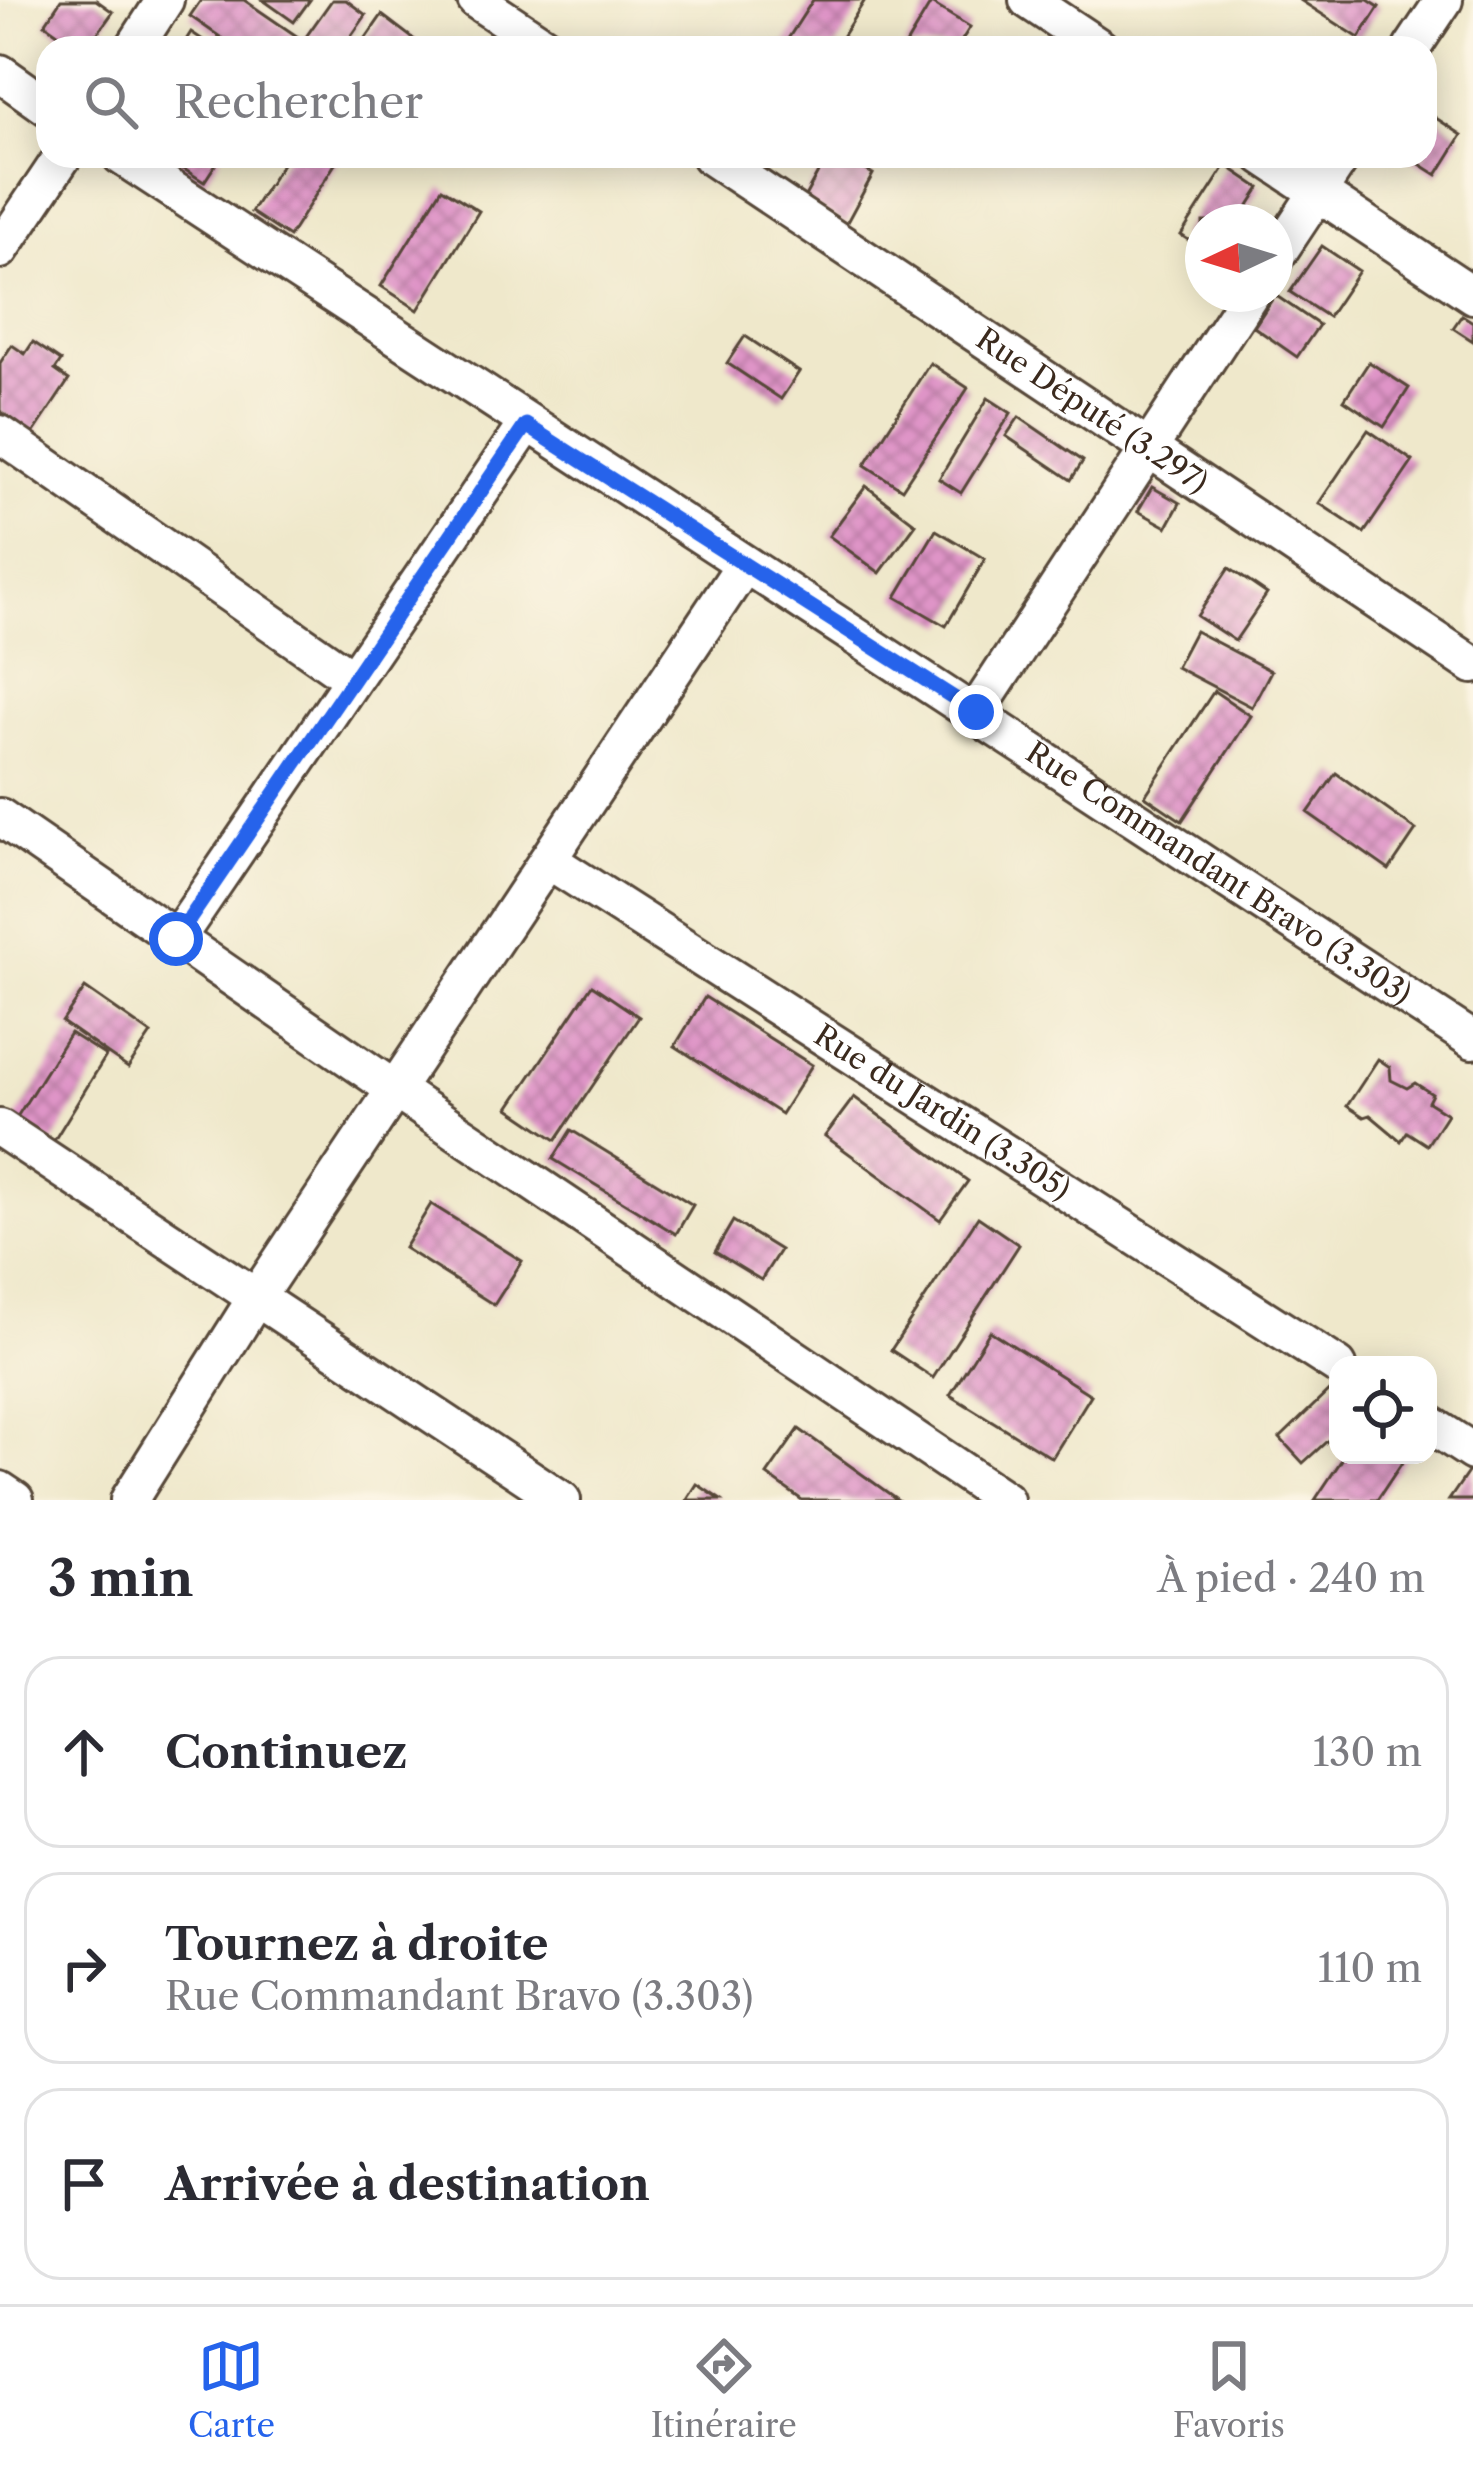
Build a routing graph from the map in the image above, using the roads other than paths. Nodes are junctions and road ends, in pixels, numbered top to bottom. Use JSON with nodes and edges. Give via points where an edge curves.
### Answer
{"nodes":[{"id":1,"x":165,"y":0,"type":"edge"},
{"id":2,"x":476,"y":0,"type":"edge"},
{"id":3,"x":1028,"y":0,"type":"edge"},
{"id":4,"x":1444,"y":0,"type":"edge"},
{"id":5,"x":142,"y":36,"type":"edge"},
{"id":6,"x":530,"y":36,"type":"edge"},
{"id":7,"x":1082,"y":36,"type":"edge"},
{"id":8,"x":1420,"y":36,"type":"edge"},
{"id":9,"x":0,"y":73,"type":"edge"},
{"id":10,"x":36,"y":98,"type":"edge"},
{"id":11,"x":55,"y":168,"type":"edge"},
{"id":12,"x":139,"y":168,"type":"edge"},
{"id":13,"x":728,"y":168,"type":"edge"},
{"id":14,"x":1281,"y":168,"type":"edge"},
{"id":15,"x":1334,"y":168,"type":"edge"},
{"id":16,"x":1318,"y":192,"type":"junction"},
{"id":17,"x":1293,"y":229,"type":"edge"},
{"id":18,"x":0,"y":250,"type":"edge"},
{"id":19,"x":1473,"y":295,"type":"edge"},
{"id":20,"x":1238,"y":312,"type":"edge"},
{"id":21,"x":526,"y":425,"type":"junction"},
{"id":22,"x":0,"y":434,"type":"edge"},
{"id":23,"x":1148,"y":448,"type":"junction"},
{"id":24,"x":744,"y":565,"type":"junction"},
{"id":25,"x":1473,"y":665,"type":"edge"},
{"id":26,"x":351,"y":678,"type":"junction"},
{"id":27,"x":976,"y":712,"type":"junction"},
{"id":28,"x":0,"y":817,"type":"edge"},
{"id":29,"x":548,"y":860,"type":"junction"},
{"id":30,"x":176,"y":939,"type":"junction"},
{"id":31,"x":1473,"y":1040,"type":"edge"},
{"id":32,"x":397,"y":1090,"type":"junction"},
{"id":33,"x":0,"y":1129,"type":"edge"},
{"id":34,"x":256,"y":1298,"type":"junction"},
{"id":35,"x":1329,"y":1360,"type":"edge"},
{"id":36,"x":1437,"y":1430,"type":"edge"},
{"id":37,"x":1473,"y":1452,"type":"edge"},
{"id":38,"x":0,"y":1490,"type":"edge"},
{"id":39,"x":15,"y":1500,"type":"edge"},
{"id":40,"x":129,"y":1500,"type":"edge"},
{"id":41,"x":562,"y":1500,"type":"edge"},
{"id":42,"x":1005,"y":1500,"type":"edge"}],
"edges":[{"from":1,"to":5,"type":"street"},
{"from":2,"to":6,"type":"street"},
{"from":3,"to":7,"type":"street"},
{"from":4,"to":8,"type":"street"},
{"from":9,"to":10,"type":"street"},
{"from":11,"to":18,"type":"street"},
{"from":12,"to":21,"type":"street","name":"Rue Commandant Bravo (3.303)"},
{"from":13,"to":23,"type":"street","name":"Rue Député (3.297)"},
{"from":14,"to":16,"type":"street"},
{"from":15,"to":16,"type":"street"},
{"from":16,"to":17,"type":"street"},
{"from":16,"to":19,"type":"street"},
{"from":20,"to":23,"type":"street"},
{"from":21,"to":24,"type":"street","name":"Rue Commandant Bravo (3.303)"},
{"from":21,"to":26,"type":"street"},
{"from":22,"to":26,"type":"street"},
{"from":23,"to":25,"type":"street","name":"Rue Député (3.297)"},
{"from":23,"to":27,"type":"street"},
{"from":24,"to":27,"type":"street","name":"Rue Commandant Bravo (3.303)"},
{"from":24,"to":29,"type":"street"},
{"from":26,"to":30,"type":"street"},
{"from":27,"to":31,"type":"street","name":"Rue Commandant Bravo (3.303)"},
{"from":28,"to":30,"type":"street"},
{"from":29,"to":32,"type":"street"},
{"from":29,"to":35,"type":"street","name":"Rue du Jardin (3.305)"},
{"from":30,"to":32,"type":"street"},
{"from":32,"to":34,"type":"street"},
{"from":32,"to":42,"type":"street"},
{"from":33,"to":34,"type":"street"},
{"from":34,"to":40,"type":"street"},
{"from":34,"to":41,"type":"street"},
{"from":36,"to":37,"type":"street"},
{"from":38,"to":39,"type":"street"}]}
